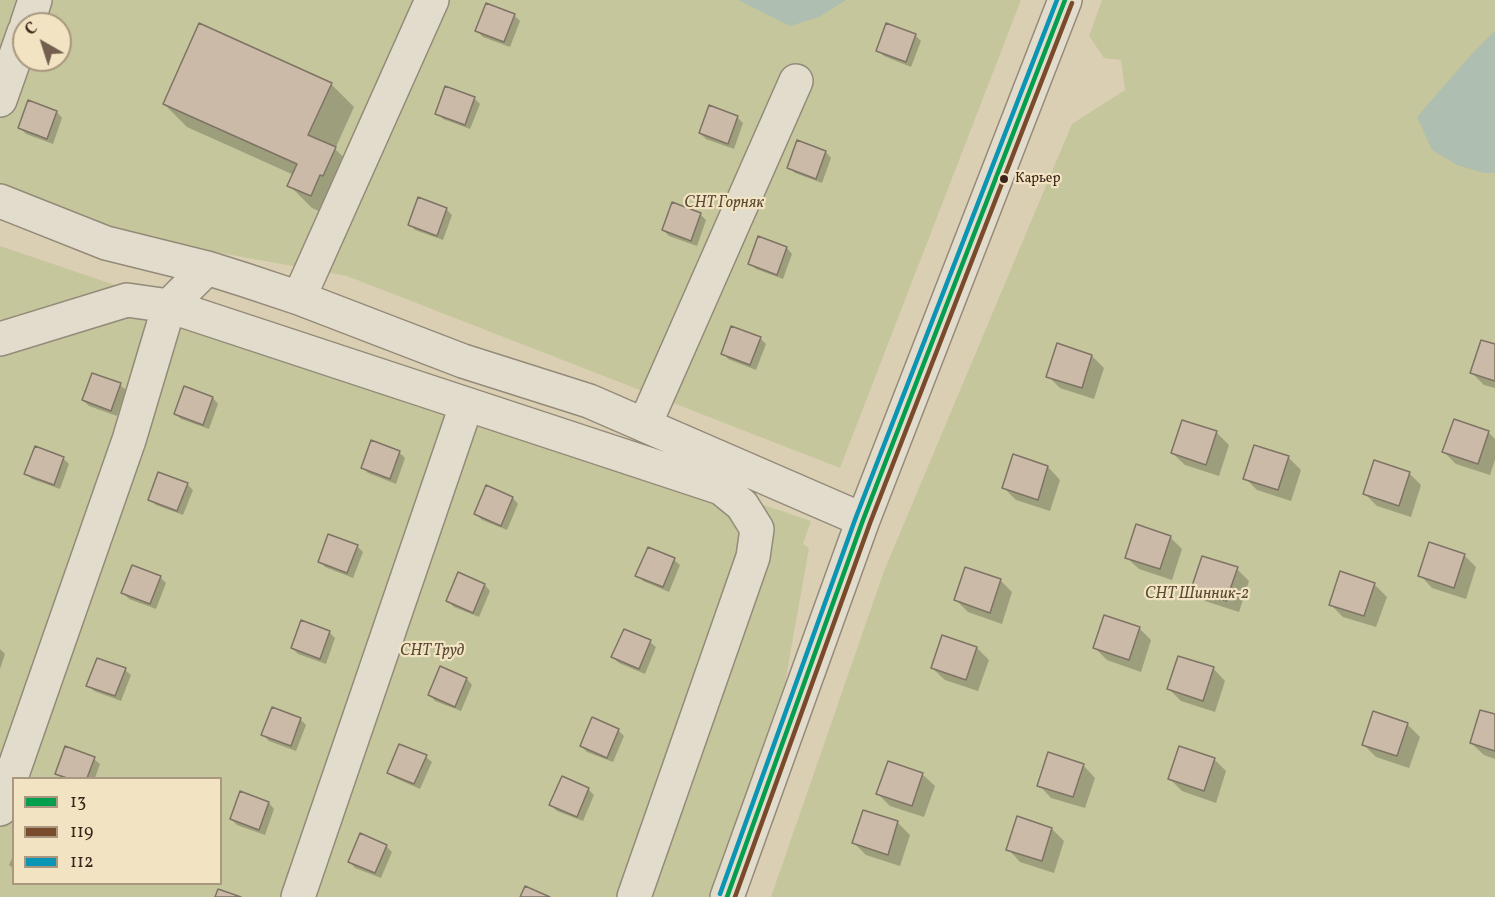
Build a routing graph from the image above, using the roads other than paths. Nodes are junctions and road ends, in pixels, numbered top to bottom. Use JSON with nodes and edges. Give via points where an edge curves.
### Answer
{"nodes":[{"id":1,"x":432,"y":0,"type":"edge"},
{"id":2,"x":1065,"y":0,"type":"edge"},
{"id":3,"x":12,"y":66,"type":"edge"},
{"id":4,"x":796,"y":81,"type":"dead end"},
{"id":5,"x":0,"y":100,"type":"edge"},
{"id":6,"x":0,"y":201,"type":"edge"},
{"id":7,"x":207,"y":268,"type":"junction"},
{"id":8,"x":299,"y":298,"type":"junction"},
{"id":9,"x":169,"y":306,"type":"junction"},
{"id":10,"x":0,"y":339,"type":"edge"},
{"id":11,"x":466,"y":406,"type":"junction"},
{"id":12,"x":645,"y":424,"type":"junction"},
{"id":13,"x":863,"y":520,"type":"junction"},
{"id":14,"x":0,"y":809,"type":"edge"},
{"id":15,"x":298,"y":897,"type":"edge"},
{"id":16,"x":634,"y":897,"type":"edge"},
{"id":17,"x":727,"y":897,"type":"edge"}],
"edges":[{"from":1,"to":8,"type":"street"},
{"from":2,"to":13,"type":"street"},
{"from":3,"to":5,"type":"street"},
{"from":4,"to":12,"type":"street"},
{"from":6,"to":7,"type":"street","via":[[106,243]]},
{"from":7,"to":8,"type":"street"},
{"from":7,"to":9,"type":"street"},
{"from":8,"to":12,"type":"street","via":[[463,361],[589,401]]},
{"from":9,"to":10,"type":"street","via":[[127,300]]},
{"from":9,"to":11,"type":"street"},
{"from":9,"to":14,"type":"street","via":[[129,440]]},
{"from":11,"to":15,"type":"street"},
{"from":11,"to":16,"type":"street","via":[[720,488],[742,505],[757,529],[753,557]]},
{"from":12,"to":13,"type":"street"},
{"from":13,"to":17,"type":"street"}]}
